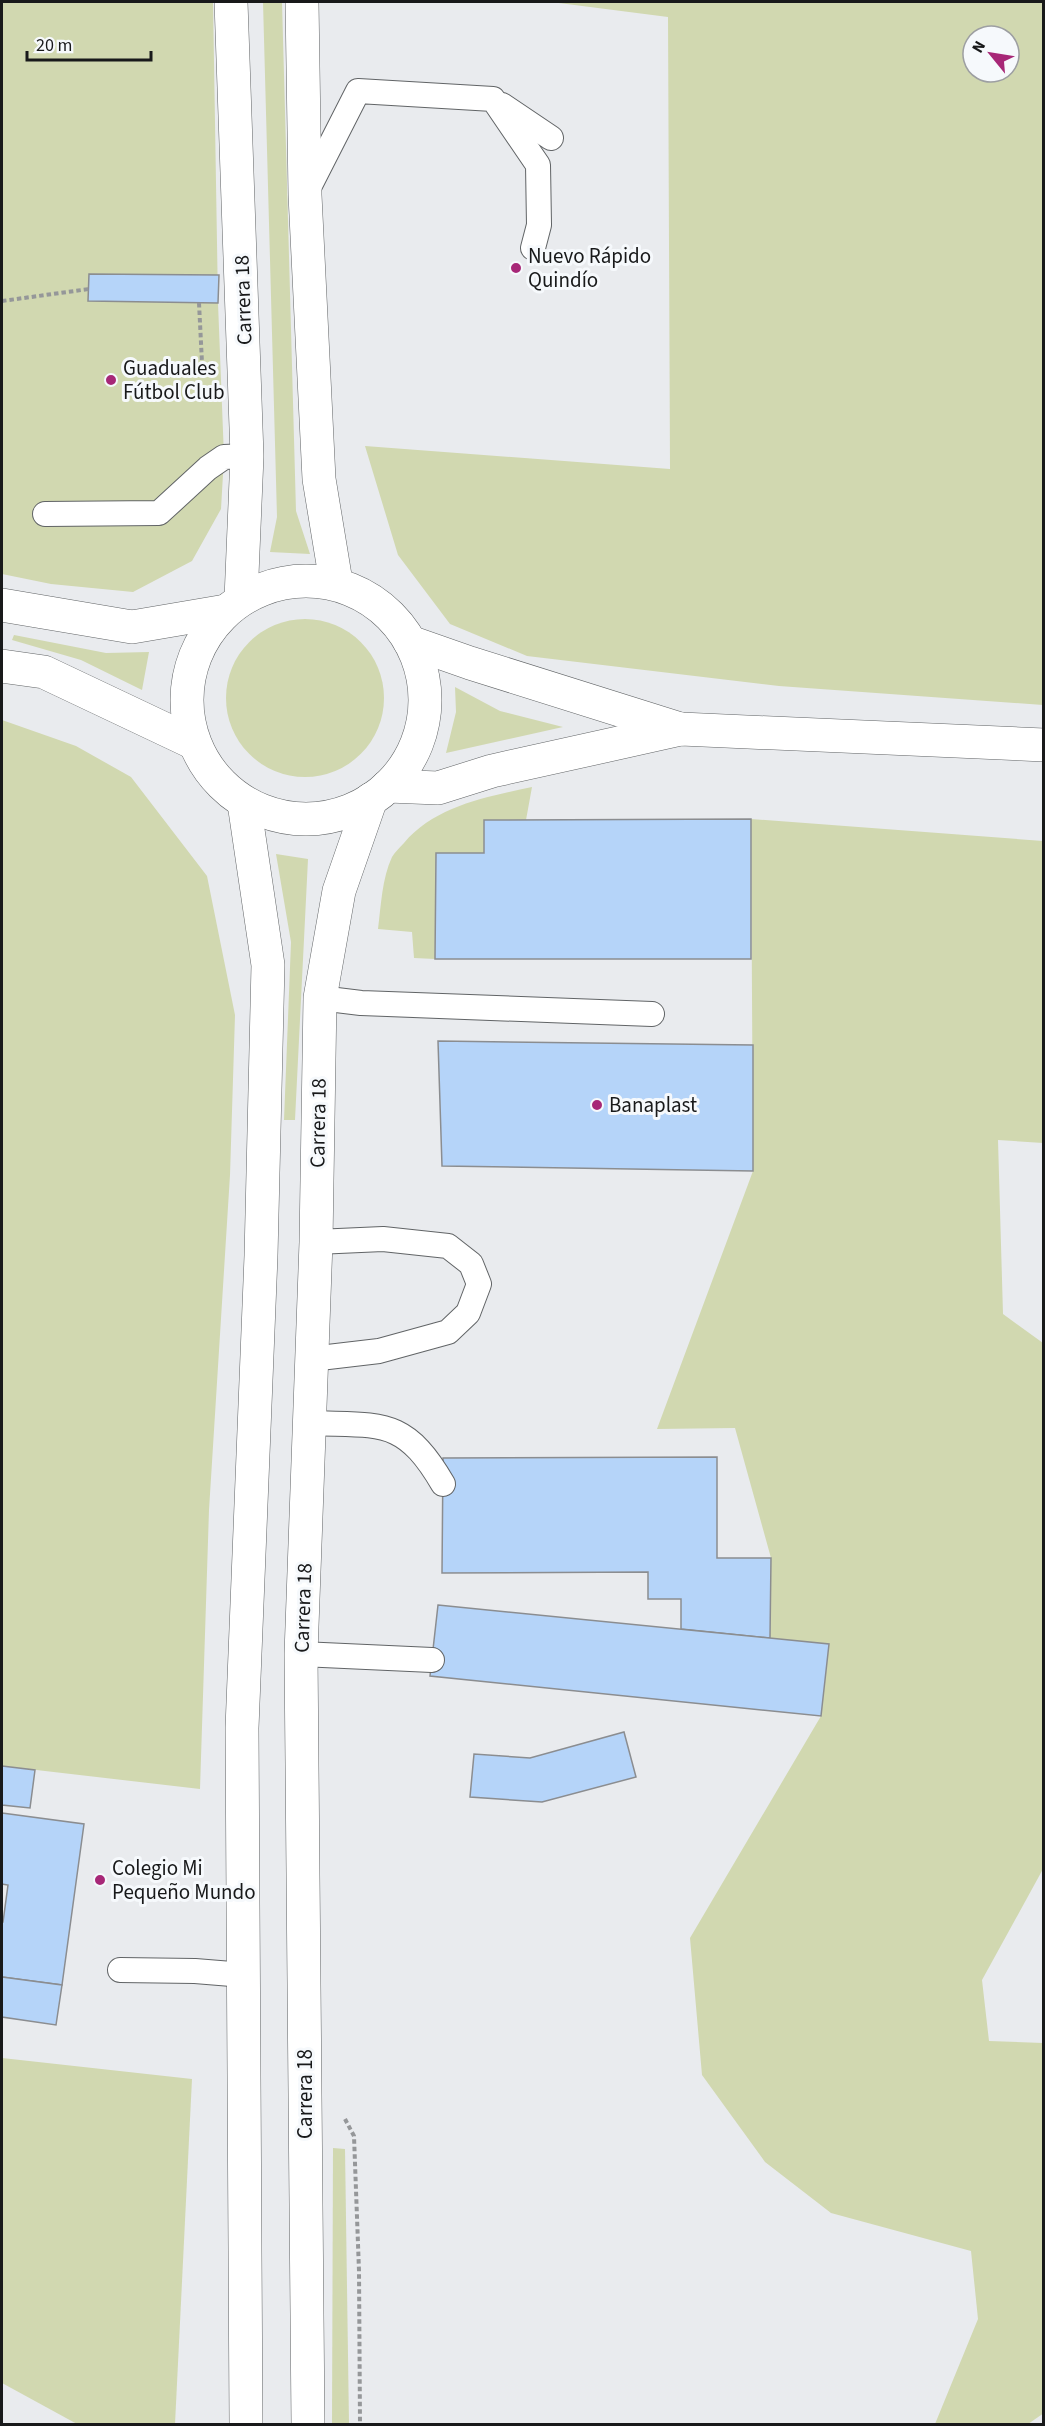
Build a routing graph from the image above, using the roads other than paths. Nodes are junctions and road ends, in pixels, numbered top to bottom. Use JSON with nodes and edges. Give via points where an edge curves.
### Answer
{"nodes":[{"id":1,"x":231,"y":2,"type":"edge"},
{"id":2,"x":302,"y":2,"type":"edge"},
{"id":3,"x":493,"y":99,"type":"junction"},
{"id":4,"x":551,"y":138,"type":"dead end"},
{"id":5,"x":305,"y":195,"type":"junction"},
{"id":6,"x":533,"y":248,"type":"dead end"},
{"id":7,"x":247,"y":456,"type":"junction"},
{"id":8,"x":45,"y":514,"type":"dead end"},
{"id":9,"x":336,"y":582,"type":"junction"},
{"id":10,"x":2,"y":605,"type":"edge"},
{"id":11,"x":234,"y":605,"type":"junction"},
{"id":12,"x":410,"y":642,"type":"junction"},
{"id":13,"x":2,"y":666,"type":"edge"},
{"id":14,"x":681,"y":729,"type":"junction"},
{"id":15,"x":194,"y":743,"type":"junction"},
{"id":16,"x":1044,"y":745,"type":"edge"},
{"id":17,"x":380,"y":793,"type":"junction"},
{"id":18,"x":244,"y":803,"type":"junction"},
{"id":19,"x":320,"y":998,"type":"junction"},
{"id":20,"x":652,"y":1014,"type":"dead end"},
{"id":21,"x":316,"y":1242,"type":"junction"},
{"id":22,"x":311,"y":1359,"type":"junction"},
{"id":23,"x":311,"y":1423,"type":"junction"},
{"id":24,"x":442,"y":1484,"type":"dead end"},
{"id":25,"x":301,"y":1654,"type":"junction"},
{"id":26,"x":432,"y":1660,"type":"dead end"},
{"id":27,"x":120,"y":1970,"type":"dead end"},
{"id":28,"x":244,"y":1975,"type":"junction"},
{"id":29,"x":246,"y":2424,"type":"edge"},
{"id":30,"x":308,"y":2424,"type":"edge"}],
"edges":[{"from":1,"to":7,"type":"main road","name":"Carrera 18"},
{"from":2,"to":5,"type":"main road"},
{"from":3,"to":4,"type":"lane"},
{"from":3,"to":5,"type":"lane","via":[[358,91]]},
{"from":3,"to":6,"type":"lane","via":[[538,165],[538,225]]},
{"from":5,"to":9,"type":"main road","via":[[319,480]]},
{"from":7,"to":8,"type":"lane","via":[[224,457],[159,513]]},
{"from":7,"to":11,"type":"main road","name":"Carrera 18"},
{"from":9,"to":11,"type":"main road","via":[[275,584]]},
{"from":9,"to":12,"type":"main road","via":[[386,610]]},
{"from":10,"to":11,"type":"main road","via":[[132,627]]},
{"from":11,"to":15,"type":"main road","via":[[203,639],[190,672],[187,707]]},
{"from":12,"to":14,"type":"main road"},
{"from":12,"to":17,"type":"main road","via":[[424,678],[424,718],[411,755]]},
{"from":13,"to":15,"type":"main road","via":[[44,672]]},
{"from":14,"to":16,"type":"main road"},
{"from":14,"to":17,"type":"main road","via":[[492,771],[438,788]]},
{"from":15,"to":18,"type":"main road","via":[[214,777]]},
{"from":17,"to":18,"type":"main road","via":[[330,817],[286,818]]},
{"from":17,"to":19,"type":"main road","name":"Carrera 18","via":[[339,891]]},
{"from":18,"to":28,"type":"main road","via":[[268,965],[242,1728]]},
{"from":19,"to":20,"type":"lane","via":[[361,1004]]},
{"from":19,"to":21,"type":"main road","name":"Carrera 18"},
{"from":21,"to":22,"type":"main road","name":"Carrera 18"},
{"from":21,"to":22,"type":"lane","via":[[383,1239],[448,1246],[471,1264],[479,1284],[468,1313],[448,1332],[379,1351]]},
{"from":22,"to":23,"type":"main road","name":"Carrera 18"},
{"from":23,"to":24,"type":"lane","via":[[372,1424],[396,1431],[415,1445]]},
{"from":23,"to":25,"type":"main road","name":"Carrera 18"},
{"from":25,"to":26,"type":"lane"},
{"from":25,"to":30,"type":"main road","name":"Carrera 18"},
{"from":27,"to":28,"type":"lane"},
{"from":28,"to":29,"type":"main road"}]}
